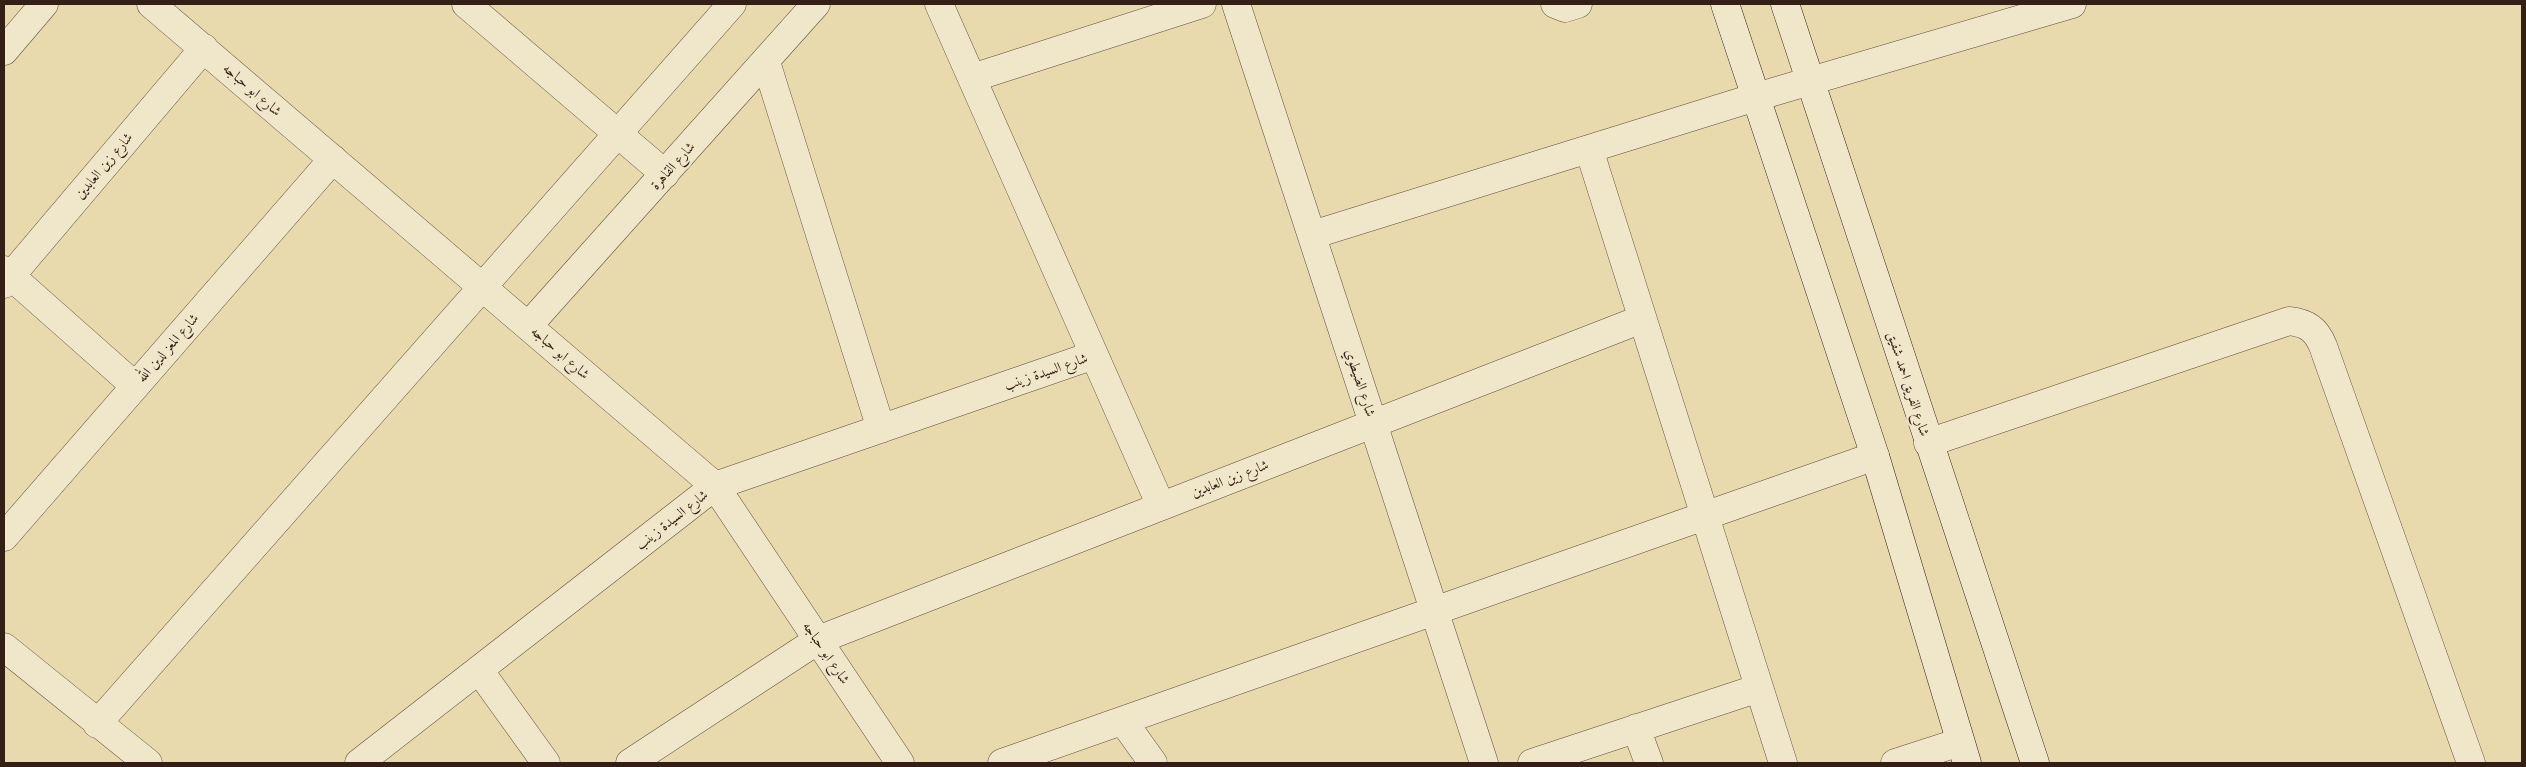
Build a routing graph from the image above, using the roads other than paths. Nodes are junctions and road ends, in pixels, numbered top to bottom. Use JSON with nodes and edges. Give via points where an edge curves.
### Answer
{"nodes":[{"id":1,"x":44,"y":4,"type":"edge"},
{"id":2,"x":466,"y":4,"type":"edge"},
{"id":3,"x":732,"y":4,"type":"edge"},
{"id":4,"x":816,"y":4,"type":"edge"},
{"id":5,"x":939,"y":4,"type":"edge"},
{"id":6,"x":1202,"y":4,"type":"edge"},
{"id":7,"x":1236,"y":4,"type":"edge"},
{"id":8,"x":1554,"y":4,"type":"edge"},
{"id":9,"x":1578,"y":4,"type":"edge"},
{"id":10,"x":1725,"y":4,"type":"edge"},
{"id":11,"x":1785,"y":4,"type":"edge"},
{"id":12,"x":2072,"y":4,"type":"edge"},
{"id":13,"x":163,"y":8,"type":"edge"},
{"id":14,"x":204,"y":48,"type":"junction"},
{"id":15,"x":4,"y":50,"type":"edge"},
{"id":16,"x":766,"y":62,"type":"junction"},
{"id":17,"x":972,"y":78,"type":"junction"},
{"id":18,"x":1808,"y":81,"type":"junction"},
{"id":19,"x":1756,"y":97,"type":"junction"},
{"id":20,"x":618,"y":134,"type":"junction"},
{"id":21,"x":1589,"y":149,"type":"junction"},
{"id":22,"x":333,"y":159,"type":"junction"},
{"id":23,"x":665,"y":174,"type":"junction"},
{"id":24,"x":1312,"y":235,"type":"junction"},
{"id":25,"x":6,"y":276,"type":"edge"},
{"id":26,"x":482,"y":287,"type":"junction"},
{"id":27,"x":1642,"y":319,"type":"junction"},
{"id":28,"x":528,"y":326,"type":"junction"},
{"id":29,"x":1094,"y":355,"type":"junction"},
{"id":30,"x":135,"y":386,"type":"junction"},
{"id":31,"x":1373,"y":423,"type":"junction"},
{"id":32,"x":881,"y":429,"type":"junction"},
{"id":33,"x":1928,"y":443,"type":"junction"},
{"id":34,"x":1875,"y":456,"type":"junction"},
{"id":35,"x":715,"y":486,"type":"junction"},
{"id":36,"x":1161,"y":506,"type":"junction"},
{"id":37,"x":1704,"y":516,"type":"junction"},
{"id":38,"x":4,"y":537,"type":"edge"},
{"id":39,"x":1434,"y":611,"type":"junction"},
{"id":40,"x":818,"y":640,"type":"junction"},
{"id":41,"x":4,"y":647,"type":"edge"},
{"id":42,"x":479,"y":670,"type":"junction"},
{"id":43,"x":1759,"y":688,"type":"junction"},
{"id":44,"x":1123,"y":721,"type":"junction"},
{"id":45,"x":97,"y":724,"type":"junction"},
{"id":46,"x":1636,"y":728,"type":"junction"},
{"id":47,"x":1963,"y":753,"type":"edge"},
{"id":48,"x":634,"y":762,"type":"edge"},
{"id":49,"x":148,"y":763,"type":"edge"},
{"id":50,"x":358,"y":763,"type":"edge"},
{"id":51,"x":546,"y":763,"type":"edge"},
{"id":52,"x":900,"y":763,"type":"edge"},
{"id":53,"x":1002,"y":763,"type":"edge"},
{"id":54,"x":1153,"y":763,"type":"edge"},
{"id":55,"x":1484,"y":763,"type":"edge"},
{"id":56,"x":1532,"y":763,"type":"edge"},
{"id":57,"x":1649,"y":763,"type":"edge"},
{"id":58,"x":1782,"y":763,"type":"edge"},
{"id":59,"x":1895,"y":763,"type":"edge"},
{"id":60,"x":2034,"y":763,"type":"edge"},
{"id":61,"x":2471,"y":763,"type":"edge"}],
"edges":[{"from":1,"to":15,"type":"street"},
{"from":2,"to":20,"type":"street"},
{"from":3,"to":20,"type":"street"},
{"from":4,"to":16,"type":"street","name":"شارع القاهرة"},
{"from":5,"to":17,"type":"street"},
{"from":6,"to":17,"type":"street"},
{"from":7,"to":24,"type":"street","name":"شارع الضيطوي"},
{"from":8,"to":9,"type":"street","via":[[1565,8]]},
{"from":10,"to":19,"type":"street"},
{"from":11,"to":18,"type":"street","name":"شارع الفريق احمد شفيق"},
{"from":12,"to":18,"type":"street"},
{"from":13,"to":14,"type":"street","name":"شارع ابو حباجه"},
{"from":14,"to":22,"type":"street","name":"شارع ابو حباجه"},
{"from":14,"to":25,"type":"street","name":"شارع زين العابدين"},
{"from":16,"to":23,"type":"street","name":"شارع القاهرة"},
{"from":16,"to":32,"type":"street"},
{"from":17,"to":29,"type":"street"},
{"from":18,"to":19,"type":"street"},
{"from":18,"to":33,"type":"street","name":"شارع الفريق احمد شفيق"},
{"from":19,"to":21,"type":"street"},
{"from":19,"to":34,"type":"street"},
{"from":20,"to":23,"type":"street"},
{"from":20,"to":26,"type":"street"},
{"from":21,"to":24,"type":"street"},
{"from":21,"to":27,"type":"street"},
{"from":22,"to":26,"type":"street","name":"شارع ابو حباجه"},
{"from":22,"to":30,"type":"street","name":"شارع المعز لدين الله"},
{"from":23,"to":28,"type":"street","name":"شارع القاهرة"},
{"from":24,"to":31,"type":"street","name":"شارع الضيطوي"},
{"from":25,"to":30,"type":"street"},
{"from":26,"to":28,"type":"street","name":"شارع ابو حباجه"},
{"from":26,"to":45,"type":"street"},
{"from":27,"to":31,"type":"street","name":"شارع زين العابدين"},
{"from":27,"to":37,"type":"street"},
{"from":28,"to":35,"type":"street","name":"شارع ابو حباجه"},
{"from":29,"to":32,"type":"street","name":"شارع السيدة زينب"},
{"from":29,"to":36,"type":"street"},
{"from":30,"to":38,"type":"street","name":"شارع المعز لدين الله"},
{"from":31,"to":36,"type":"street","name":"شارع زين العابدين"},
{"from":31,"to":39,"type":"street","name":"شارع الضيطوي"},
{"from":32,"to":35,"type":"street","name":"شارع السيدة زينب"},
{"from":33,"to":60,"type":"street","name":"شارع الفريق احمد شفيق"},
{"from":33,"to":61,"type":"street","via":[[2289,321],[2311,327],[2323,346]]},
{"from":34,"to":37,"type":"street"},
{"from":34,"to":47,"type":"street"},
{"from":35,"to":40,"type":"street","name":"شارع ابو حباجه"},
{"from":35,"to":42,"type":"street","name":"شارع السيدة زينب"},
{"from":36,"to":40,"type":"street","name":"شارع زين العابدين"},
{"from":37,"to":39,"type":"street"},
{"from":37,"to":43,"type":"street"},
{"from":39,"to":44,"type":"street"},
{"from":39,"to":55,"type":"street","name":"شارع الضيطوي"},
{"from":40,"to":48,"type":"street","name":"شارع زين العابدين"},
{"from":40,"to":52,"type":"street","name":"شارع ابو حباجه"},
{"from":41,"to":45,"type":"street"},
{"from":42,"to":50,"type":"street","name":"شارع السيدة زينب"},
{"from":42,"to":51,"type":"street"},
{"from":43,"to":46,"type":"street"},
{"from":43,"to":58,"type":"street"},
{"from":44,"to":53,"type":"street"},
{"from":44,"to":54,"type":"street"},
{"from":45,"to":49,"type":"street"},
{"from":46,"to":56,"type":"street"},
{"from":46,"to":57,"type":"street"},
{"from":47,"to":59,"type":"street"}]}
